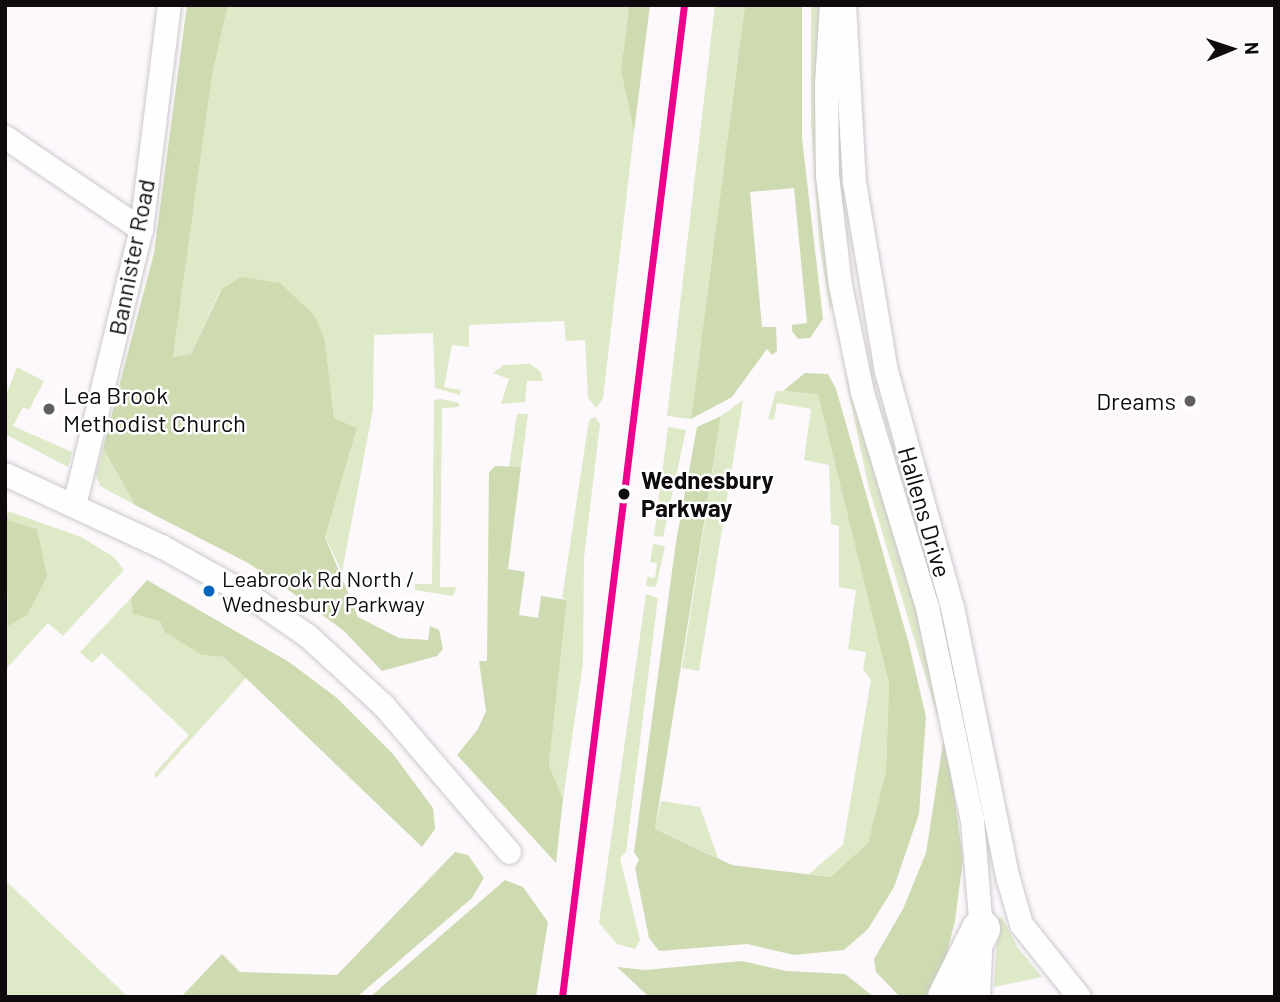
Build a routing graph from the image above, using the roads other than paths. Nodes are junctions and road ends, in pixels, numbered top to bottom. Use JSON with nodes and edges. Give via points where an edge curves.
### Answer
{"nodes":[{"id":1,"x":169,"y":5,"type":"edge"},
{"id":2,"x":831,"y":5,"type":"edge"},
{"id":3,"x":844,"y":5,"type":"edge"},
{"id":4,"x":5,"y":137,"type":"edge"},
{"id":5,"x":141,"y":229,"type":"junction"},
{"id":6,"x":5,"y":474,"type":"edge"},
{"id":7,"x":74,"y":505,"type":"junction"},
{"id":8,"x":509,"y":852,"type":"dead end"},
{"id":9,"x":981,"y":929,"type":"junction"},
{"id":10,"x":947,"y":997,"type":"edge"},
{"id":11,"x":978,"y":997,"type":"edge"},
{"id":12,"x":1079,"y":997,"type":"edge"}],
"edges":[{"from":1,"to":5,"type":"street","name":"Bannister Road"},
{"from":2,"to":9,"type":"street","name":"Hallens Drive","via":[[827,175],[840,285],[862,392],[907,533],[946,688],[972,820]]},
{"from":3,"to":12,"type":"street","name":"Hallens Drive","via":[[854,182],[886,371],[952,607],[1021,924]]},
{"from":4,"to":5,"type":"street"},
{"from":5,"to":7,"type":"street","name":"Bannister Road"},
{"from":6,"to":7,"type":"street"},
{"from":7,"to":8,"type":"street","via":[[247,594],[308,636],[384,706]]},
{"from":9,"to":10,"type":"highway"},
{"from":9,"to":11,"type":"street","name":"Hallens Drive"}]}
